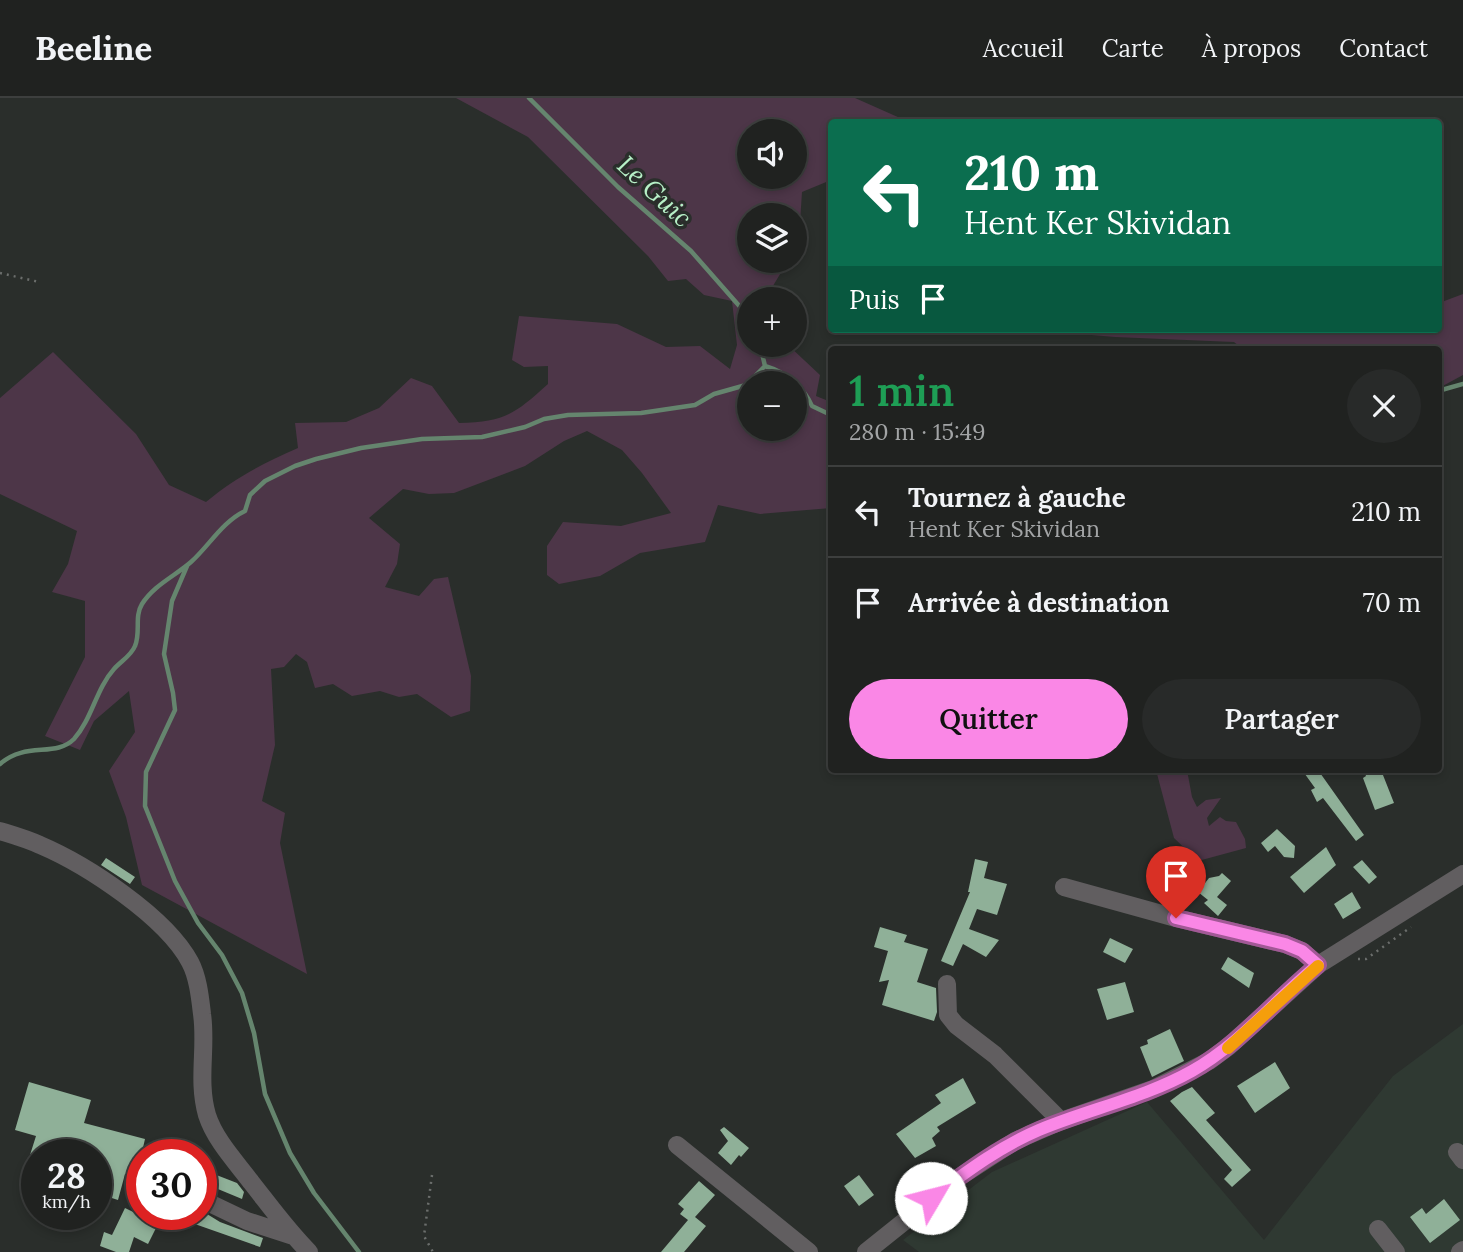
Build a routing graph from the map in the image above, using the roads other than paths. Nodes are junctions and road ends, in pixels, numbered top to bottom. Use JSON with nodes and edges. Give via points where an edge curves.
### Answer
{"nodes":[{"id":1,"x":0,"y":831,"type":"edge"},
{"id":2,"x":1463,"y":874,"type":"edge"},
{"id":3,"x":1064,"y":887,"type":"dead end"},
{"id":4,"x":1318,"y":965,"type":"junction"},
{"id":5,"x":947,"y":984,"type":"dead end"},
{"id":6,"x":1060,"y":1121,"type":"junction"},
{"id":7,"x":677,"y":1145,"type":"dead end"},
{"id":8,"x":217,"y":1207,"type":"edge"},
{"id":9,"x":1378,"y":1229,"type":"dead end"},
{"id":10,"x":293,"y":1236,"type":"junction"},
{"id":11,"x":309,"y":1252,"type":"edge"},
{"id":12,"x":809,"y":1252,"type":"edge"},
{"id":13,"x":866,"y":1252,"type":"edge"},
{"id":14,"x":1396,"y":1252,"type":"edge"}],
"edges":[{"from":1,"to":10,"type":"street","via":[[74,862],[130,900],[179,944],[191,965],[203,1017],[201,1077],[207,1116],[224,1146]]},
{"from":2,"to":4,"type":"street"},
{"from":3,"to":4,"type":"street","via":[[1285,944]]},
{"from":4,"to":6,"type":"street","via":[[1209,1061],[1153,1089]]},
{"from":5,"to":6,"type":"street","via":[[948,1015],[956,1025],[995,1055]]},
{"from":6,"to":13,"type":"street","via":[[988,1157]]},
{"from":7,"to":12,"type":"street"},
{"from":8,"to":10,"type":"street"},
{"from":9,"to":14,"type":"street"},
{"from":10,"to":11,"type":"street"}]}
